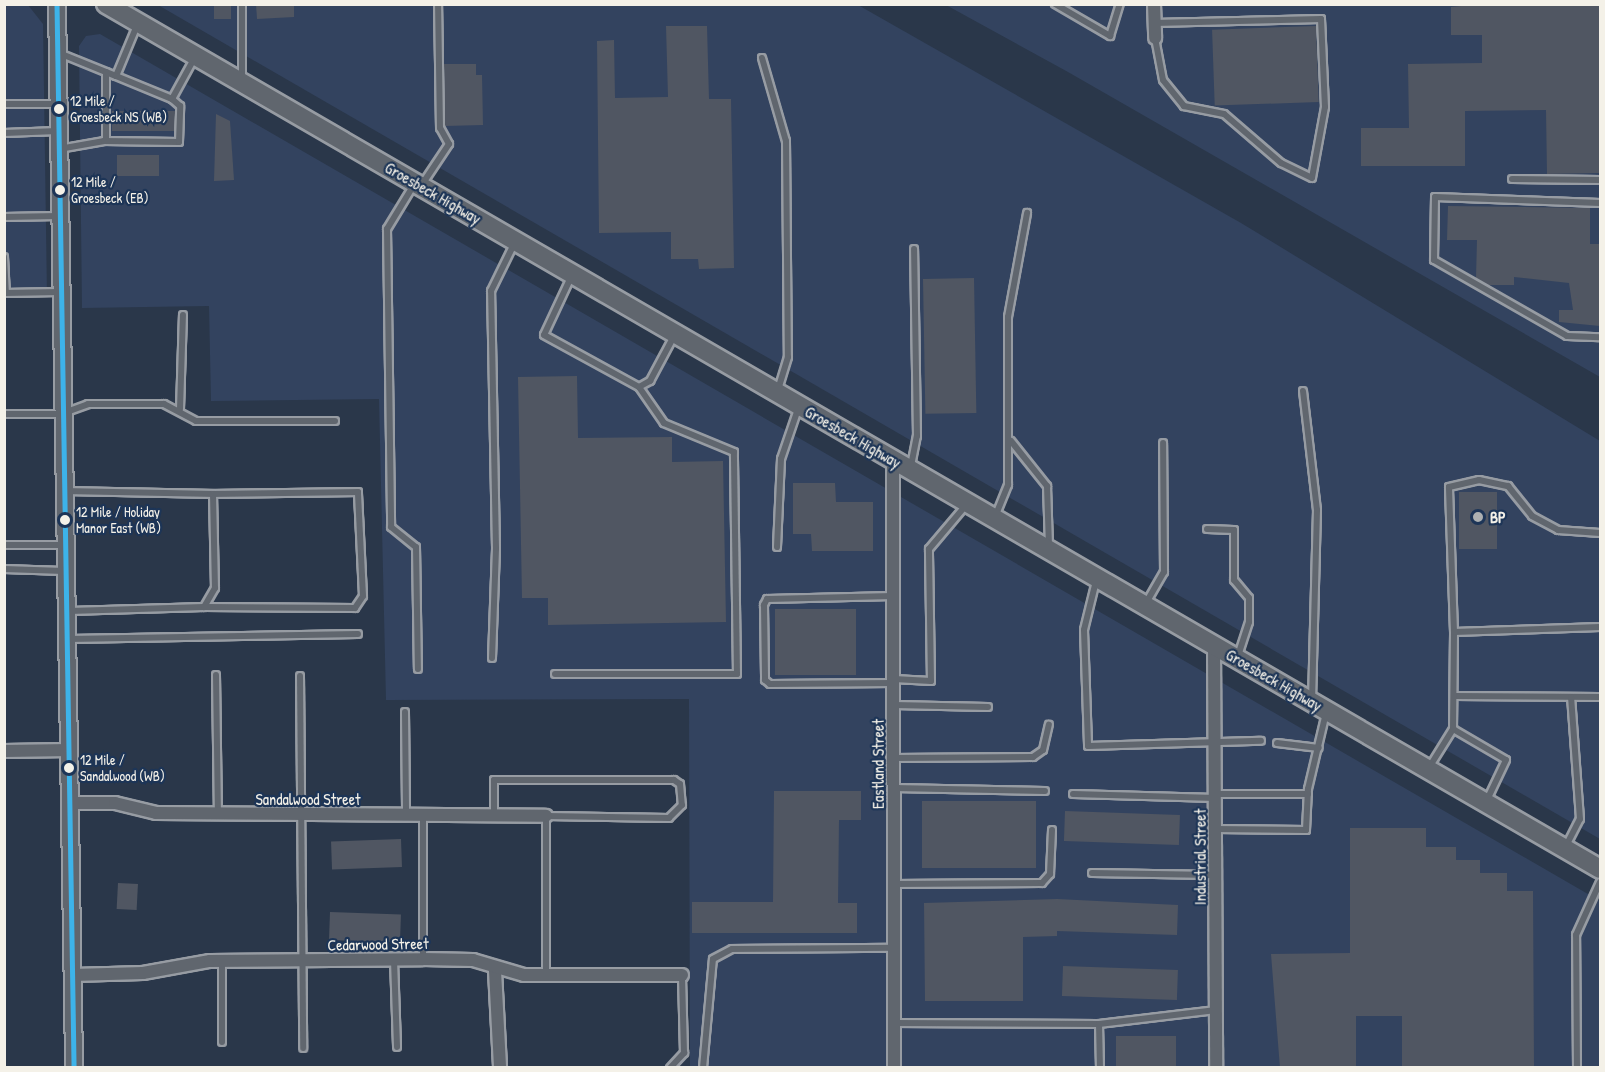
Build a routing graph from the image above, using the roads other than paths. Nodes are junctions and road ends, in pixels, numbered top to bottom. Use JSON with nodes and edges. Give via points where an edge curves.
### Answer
{"nodes":[{"id":1,"x":57,"y":4,"type":"edge"},
{"id":2,"x":242,"y":4,"type":"edge"},
{"id":3,"x":438,"y":4,"type":"edge"},
{"id":4,"x":1055,"y":4,"type":"edge"},
{"id":5,"x":1120,"y":4,"type":"edge"},
{"id":6,"x":1154,"y":4,"type":"edge"},
{"id":7,"x":116,"y":7,"type":"edge"},
{"id":8,"x":138,"y":23,"type":"junction"},
{"id":9,"x":1154,"y":23,"type":"junction"},
{"id":10,"x":1155,"y":39,"type":"joint"},
{"id":11,"x":57,"y":52,"type":"junction"},
{"id":12,"x":196,"y":56,"type":"junction"},
{"id":13,"x":762,"y":58,"type":"dead end"},
{"id":14,"x":106,"y":72,"type":"junction"},
{"id":15,"x":116,"y":76,"type":"junction"},
{"id":16,"x":242,"y":83,"type":"junction"},
{"id":17,"x":172,"y":99,"type":"junction"},
{"id":18,"x":4,"y":104,"type":"edge"},
{"id":19,"x":58,"y":104,"type":"junction"},
{"id":20,"x":58,"y":131,"type":"junction"},
{"id":21,"x":4,"y":133,"type":"edge"},
{"id":22,"x":106,"y":141,"type":"junction"},
{"id":23,"x":58,"y":149,"type":"junction"},
{"id":24,"x":1512,"y":179,"type":"dead end"},
{"id":25,"x":1600,"y":180,"type":"edge"},
{"id":26,"x":418,"y":185,"type":"junction"},
{"id":27,"x":1600,"y":203,"type":"edge"},
{"id":28,"x":1027,"y":213,"type":"dead end"},
{"id":29,"x":59,"y":216,"type":"junction"},
{"id":30,"x":4,"y":217,"type":"edge"},
{"id":31,"x":516,"y":242,"type":"junction"},
{"id":32,"x":914,"y":249,"type":"dead end"},
{"id":33,"x":4,"y":257,"type":"edge"},
{"id":34,"x":573,"y":274,"type":"junction"},
{"id":35,"x":60,"y":292,"type":"junction"},
{"id":36,"x":5,"y":293,"type":"edge"},
{"id":37,"x":183,"y":315,"type":"dead end"},
{"id":38,"x":675,"y":333,"type":"junction"},
{"id":39,"x":1600,"y":337,"type":"edge"},
{"id":40,"x":639,"y":387,"type":"junction"},
{"id":41,"x":776,"y":392,"type":"junction"},
{"id":42,"x":1303,"y":392,"type":"dead end"},
{"id":43,"x":799,"y":405,"type":"junction"},
{"id":44,"x":180,"y":409,"type":"junction"},
{"id":45,"x":4,"y":414,"type":"edge"},
{"id":46,"x":61,"y":414,"type":"junction"},
{"id":47,"x":335,"y":422,"type":"dead end"},
{"id":48,"x":1011,"y":441,"type":"junction"},
{"id":49,"x":1163,"y":443,"type":"dead end"},
{"id":50,"x":892,"y":459,"type":"junction"},
{"id":51,"x":911,"y":470,"type":"junction"},
{"id":52,"x":62,"y":491,"type":"junction"},
{"id":53,"x":213,"y":494,"type":"junction"},
{"id":54,"x":968,"y":503,"type":"junction"},
{"id":55,"x":994,"y":518,"type":"junction"},
{"id":56,"x":1207,"y":529,"type":"dead end"},
{"id":57,"x":1600,"y":532,"type":"edge"},
{"id":58,"x":67,"y":544,"type":"junction"},
{"id":59,"x":4,"y":545,"type":"edge"},
{"id":60,"x":777,"y":547,"type":"dead end"},
{"id":61,"x":1048,"y":550,"type":"junction"},
{"id":62,"x":4,"y":569,"type":"edge"},
{"id":63,"x":68,"y":571,"type":"junction"},
{"id":64,"x":1097,"y":578,"type":"junction"},
{"id":65,"x":894,"y":596,"type":"junction"},
{"id":66,"x":1144,"y":605,"type":"junction"},
{"id":67,"x":204,"y":607,"type":"junction"},
{"id":68,"x":68,"y":611,"type":"junction"},
{"id":69,"x":1600,"y":627,"type":"edge"},
{"id":70,"x":1454,"y":632,"type":"junction"},
{"id":71,"x":358,"y":634,"type":"dead end"},
{"id":72,"x":69,"y":639,"type":"junction"},
{"id":73,"x":1214,"y":646,"type":"junction"},
{"id":74,"x":492,"y":658,"type":"dead end"},
{"id":75,"x":1237,"y":658,"type":"junction"},
{"id":76,"x":418,"y":669,"type":"dead end"},
{"id":77,"x":555,"y":674,"type":"dead end"},
{"id":78,"x":216,"y":675,"type":"dead end"},
{"id":79,"x":300,"y":676,"type":"dead end"},
{"id":80,"x":894,"y":681,"type":"junction"},
{"id":81,"x":1455,"y":696,"type":"junction"},
{"id":82,"x":1571,"y":697,"type":"junction"},
{"id":83,"x":1600,"y":697,"type":"edge"},
{"id":84,"x":894,"y":705,"type":"junction"},
{"id":85,"x":1319,"y":706,"type":"junction"},
{"id":86,"x":988,"y":707,"type":"dead end"},
{"id":87,"x":405,"y":712,"type":"dead end"},
{"id":88,"x":1049,"y":725,"type":"dead end"},
{"id":89,"x":1453,"y":729,"type":"junction"},
{"id":90,"x":1216,"y":739,"type":"junction"},
{"id":91,"x":1261,"y":741,"type":"dead end"},
{"id":92,"x":1277,"y":743,"type":"dead end"},
{"id":93,"x":1319,"y":748,"type":"junction"},
{"id":94,"x":70,"y":750,"type":"junction"},
{"id":95,"x":4,"y":752,"type":"edge"},
{"id":96,"x":894,"y":758,"type":"junction"},
{"id":97,"x":1428,"y":769,"type":"junction"},
{"id":98,"x":894,"y":788,"type":"junction"},
{"id":99,"x":1045,"y":791,"type":"dead end"},
{"id":100,"x":1073,"y":794,"type":"dead end"},
{"id":101,"x":1308,"y":794,"type":"junction"},
{"id":102,"x":1216,"y":796,"type":"junction"},
{"id":103,"x":71,"y":803,"type":"junction"},
{"id":104,"x":1486,"y":803,"type":"junction"},
{"id":105,"x":218,"y":814,"type":"junction"},
{"id":106,"x":301,"y":815,"type":"junction"},
{"id":107,"x":406,"y":816,"type":"junction"},
{"id":108,"x":423,"y":816,"type":"junction"},
{"id":109,"x":494,"y":816,"type":"junction"},
{"id":110,"x":546,"y":816,"type":"junction"},
{"id":111,"x":1216,"y":828,"type":"junction"},
{"id":112,"x":1052,"y":830,"type":"dead end"},
{"id":113,"x":1565,"y":849,"type":"junction"},
{"id":114,"x":1600,"y":869,"type":"edge"},
{"id":115,"x":1092,"y":873,"type":"dead end"},
{"id":116,"x":1216,"y":875,"type":"junction"},
{"id":117,"x":1600,"y":882,"type":"edge"},
{"id":118,"x":894,"y":884,"type":"junction"},
{"id":119,"x":894,"y":948,"type":"junction"},
{"id":120,"x":394,"y":960,"type":"junction"},
{"id":121,"x":423,"y":960,"type":"junction"},
{"id":122,"x":222,"y":961,"type":"junction"},
{"id":123,"x":303,"y":962,"type":"junction"},
{"id":124,"x":495,"y":971,"type":"junction"},
{"id":125,"x":73,"y":975,"type":"junction"},
{"id":126,"x":546,"y":975,"type":"junction"},
{"id":127,"x":682,"y":975,"type":"joint"},
{"id":128,"x":1216,"y":1010,"type":"junction"},
{"id":129,"x":894,"y":1023,"type":"junction"},
{"id":130,"x":1099,"y":1024,"type":"junction"},
{"id":131,"x":222,"y":1042,"type":"dead end"},
{"id":132,"x":397,"y":1047,"type":"dead end"},
{"id":133,"x":303,"y":1048,"type":"dead end"},
{"id":134,"x":75,"y":1068,"type":"edge"},
{"id":135,"x":500,"y":1068,"type":"edge"},
{"id":136,"x":670,"y":1068,"type":"edge"},
{"id":137,"x":703,"y":1068,"type":"edge"},
{"id":138,"x":894,"y":1068,"type":"edge"},
{"id":139,"x":1100,"y":1068,"type":"edge"},
{"id":140,"x":1216,"y":1068,"type":"edge"},
{"id":141,"x":1577,"y":1068,"type":"edge"}],
"edges":[{"from":1,"to":11,"type":"main road"},
{"from":2,"to":16,"type":"lane"},
{"from":3,"to":26,"type":"lane","via":[[440,128],[449,144]]},
{"from":4,"to":5,"type":"lane","via":[[1110,36]]},
{"from":6,"to":9,"type":"street"},
{"from":7,"to":8,"type":"main road","name":"Groesbeck Highway"},
{"from":8,"to":12,"type":"main road","name":"Groesbeck Highway"},
{"from":8,"to":15,"type":"lane"},
{"from":9,"to":10,"type":"street"},
{"from":9,"to":10,"type":"lane","via":[[1321,19],[1325,107],[1312,178],[1281,163],[1224,114],[1184,106],[1163,80]]},
{"from":11,"to":14,"type":"lane"},
{"from":11,"to":19,"type":"main road"},
{"from":12,"to":16,"type":"main road","name":"Groesbeck Highway"},
{"from":12,"to":17,"type":"lane"},
{"from":13,"to":41,"type":"lane","via":[[786,141],[788,357]]},
{"from":14,"to":15,"type":"lane"},
{"from":14,"to":22,"type":"lane"},
{"from":15,"to":17,"type":"lane"},
{"from":16,"to":26,"type":"main road","name":"Groesbeck Highway"},
{"from":17,"to":22,"type":"lane","via":[[180,106],[179,142]]},
{"from":18,"to":19,"type":"lane"},
{"from":19,"to":20,"type":"main road"},
{"from":20,"to":21,"type":"lane"},
{"from":20,"to":23,"type":"main road"},
{"from":22,"to":23,"type":"lane"},
{"from":23,"to":29,"type":"main road"},
{"from":24,"to":25,"type":"lane"},
{"from":26,"to":31,"type":"main road","name":"Groesbeck Highway"},
{"from":26,"to":76,"type":"lane","via":[[387,229],[391,527],[416,548]]},
{"from":27,"to":39,"type":"lane","via":[[1435,197],[1434,260],[1567,336]]},
{"from":28,"to":48,"type":"lane","via":[[1008,317]]},
{"from":29,"to":30,"type":"lane"},
{"from":29,"to":35,"type":"main road"},
{"from":31,"to":34,"type":"main road","name":"Groesbeck Highway"},
{"from":31,"to":74,"type":"lane","via":[[491,291],[496,548]]},
{"from":32,"to":51,"type":"lane","via":[[916,436]]},
{"from":33,"to":36,"type":"lane"},
{"from":34,"to":38,"type":"main road","name":"Groesbeck Highway"},
{"from":34,"to":40,"type":"lane","via":[[544,335]]},
{"from":35,"to":36,"type":"lane"},
{"from":35,"to":46,"type":"main road"},
{"from":37,"to":44,"type":"lane"},
{"from":38,"to":40,"type":"lane","via":[[650,381]]},
{"from":38,"to":41,"type":"main road","name":"Groesbeck Highway"},
{"from":40,"to":77,"type":"lane","via":[[664,423],[734,452],[737,674]]},
{"from":41,"to":43,"type":"main road","name":"Groesbeck Highway"},
{"from":42,"to":85,"type":"lane","via":[[1317,510]]},
{"from":43,"to":50,"type":"main road","name":"Groesbeck Highway"},
{"from":43,"to":60,"type":"lane","via":[[781,459]]},
{"from":44,"to":46,"type":"lane","via":[[88,404]]},
{"from":44,"to":47,"type":"lane","via":[[196,421]]},
{"from":45,"to":46,"type":"lane"},
{"from":46,"to":52,"type":"main road"},
{"from":48,"to":55,"type":"lane","via":[[1008,485]]},
{"from":48,"to":61,"type":"lane","via":[[1047,486]]},
{"from":49,"to":66,"type":"lane","via":[[1164,572]]},
{"from":50,"to":51,"type":"main road","name":"Groesbeck Highway"},
{"from":50,"to":65,"type":"street","name":"Eastland Street"},
{"from":51,"to":54,"type":"main road","name":"Groesbeck Highway"},
{"from":52,"to":53,"type":"lane"},
{"from":52,"to":58,"type":"main road"},
{"from":53,"to":67,"type":"lane","via":[[215,588]]},
{"from":53,"to":67,"type":"lane","via":[[358,492],[363,596],[355,608]]},
{"from":54,"to":55,"type":"main road","name":"Groesbeck Highway"},
{"from":54,"to":80,"type":"lane","via":[[928,549],[931,681]]},
{"from":55,"to":61,"type":"main road","name":"Groesbeck Highway"},
{"from":56,"to":75,"type":"lane","via":[[1234,530],[1234,580],[1249,598],[1249,622]]},
{"from":57,"to":70,"type":"lane","via":[[1558,530],[1532,516],[1508,486],[1479,480],[1449,487]]},
{"from":58,"to":59,"type":"lane"},
{"from":58,"to":63,"type":"main road"},
{"from":61,"to":64,"type":"main road","name":"Groesbeck Highway"},
{"from":62,"to":63,"type":"lane"},
{"from":63,"to":68,"type":"main road"},
{"from":64,"to":66,"type":"main road","name":"Groesbeck Highway"},
{"from":64,"to":90,"type":"lane","via":[[1084,630],[1088,746]]},
{"from":65,"to":80,"type":"street","name":"Eastland Street"},
{"from":65,"to":80,"type":"lane","via":[[767,599],[764,605],[765,680],[770,684]]},
{"from":66,"to":73,"type":"main road","name":"Groesbeck Highway"},
{"from":67,"to":68,"type":"lane"},
{"from":68,"to":72,"type":"main road"},
{"from":69,"to":70,"type":"lane"},
{"from":70,"to":81,"type":"lane"},
{"from":71,"to":72,"type":"lane"},
{"from":72,"to":94,"type":"main road"},
{"from":73,"to":75,"type":"main road","name":"Groesbeck Highway"},
{"from":73,"to":90,"type":"street","name":"Industrial Street"},
{"from":75,"to":85,"type":"main road","name":"Groesbeck Highway"},
{"from":78,"to":105,"type":"lane"},
{"from":79,"to":106,"type":"lane"},
{"from":80,"to":84,"type":"street","name":"Eastland Street"},
{"from":81,"to":82,"type":"lane"},
{"from":81,"to":89,"type":"lane"},
{"from":82,"to":83,"type":"lane"},
{"from":82,"to":113,"type":"lane","via":[[1580,819]]},
{"from":84,"to":86,"type":"lane"},
{"from":84,"to":96,"type":"street","name":"Eastland Street"},
{"from":85,"to":93,"type":"lane"},
{"from":85,"to":97,"type":"main road","name":"Groesbeck Highway"},
{"from":87,"to":107,"type":"lane"},
{"from":88,"to":96,"type":"lane","via":[[1043,750],[1034,757]]},
{"from":89,"to":97,"type":"lane"},
{"from":89,"to":104,"type":"lane","via":[[1506,760]]},
{"from":90,"to":91,"type":"lane"},
{"from":90,"to":102,"type":"street","name":"Industrial Street"},
{"from":92,"to":93,"type":"lane"},
{"from":93,"to":101,"type":"lane"},
{"from":94,"to":95,"type":"street"},
{"from":94,"to":103,"type":"main road"},
{"from":96,"to":98,"type":"street","name":"Eastland Street"},
{"from":97,"to":104,"type":"main road","name":"Groesbeck Highway"},
{"from":98,"to":99,"type":"lane"},
{"from":98,"to":118,"type":"street","name":"Eastland Street"},
{"from":100,"to":102,"type":"lane"},
{"from":101,"to":102,"type":"lane"},
{"from":101,"to":111,"type":"lane","via":[[1306,830]]},
{"from":102,"to":111,"type":"street","name":"Industrial Street"},
{"from":103,"to":105,"type":"street","name":"Sandalwood Street"},
{"from":103,"to":125,"type":"main road"},
{"from":104,"to":113,"type":"main road","name":"Groesbeck Highway"},
{"from":105,"to":106,"type":"street","name":"Sandalwood Street"},
{"from":106,"to":107,"type":"street","name":"Sandalwood Street"},
{"from":106,"to":123,"type":"lane"},
{"from":107,"to":108,"type":"street","name":"Sandalwood Street"},
{"from":108,"to":109,"type":"street","name":"Sandalwood Street"},
{"from":108,"to":121,"type":"lane"},
{"from":109,"to":110,"type":"street","name":"Sandalwood Street"},
{"from":109,"to":110,"type":"lane","via":[[494,780],[674,780],[683,793],[677,815],[669,818]]},
{"from":110,"to":126,"type":"lane"},
{"from":111,"to":116,"type":"street","name":"Industrial Street"},
{"from":112,"to":118,"type":"lane","via":[[1050,873],[1042,883]]},
{"from":113,"to":114,"type":"main road","name":"Groesbeck Highway"},
{"from":115,"to":116,"type":"lane"},
{"from":116,"to":128,"type":"street","name":"Industrial Street"},
{"from":117,"to":141,"type":"lane","via":[[1576,935]]},
{"from":118,"to":119,"type":"street","name":"Eastland Street"},
{"from":119,"to":129,"type":"street","name":"Eastland Street"},
{"from":119,"to":137,"type":"lane","via":[[732,949],[713,959]]},
{"from":120,"to":121,"type":"street","name":"Cedarwood Street"},
{"from":120,"to":123,"type":"street","name":"Cedarwood Street"},
{"from":120,"to":132,"type":"lane"},
{"from":121,"to":124,"type":"street","name":"Cedarwood Street","via":[[473,960]]},
{"from":122,"to":123,"type":"street","name":"Cedarwood Street"},
{"from":122,"to":125,"type":"street","name":"Cedarwood Street","via":[[143,973]]},
{"from":122,"to":131,"type":"lane"},
{"from":123,"to":133,"type":"lane"},
{"from":124,"to":126,"type":"street","name":"Cedarwood Street"},
{"from":124,"to":135,"type":"street"},
{"from":125,"to":134,"type":"main road"},
{"from":126,"to":127,"type":"street","name":"Cedarwood Street"},
{"from":127,"to":136,"type":"lane","via":[[684,1053]]},
{"from":128,"to":130,"type":"lane"},
{"from":128,"to":140,"type":"street","name":"Industrial Street"},
{"from":129,"to":130,"type":"lane"},
{"from":129,"to":138,"type":"street","name":"Eastland Street"},
{"from":130,"to":139,"type":"lane"}]}
